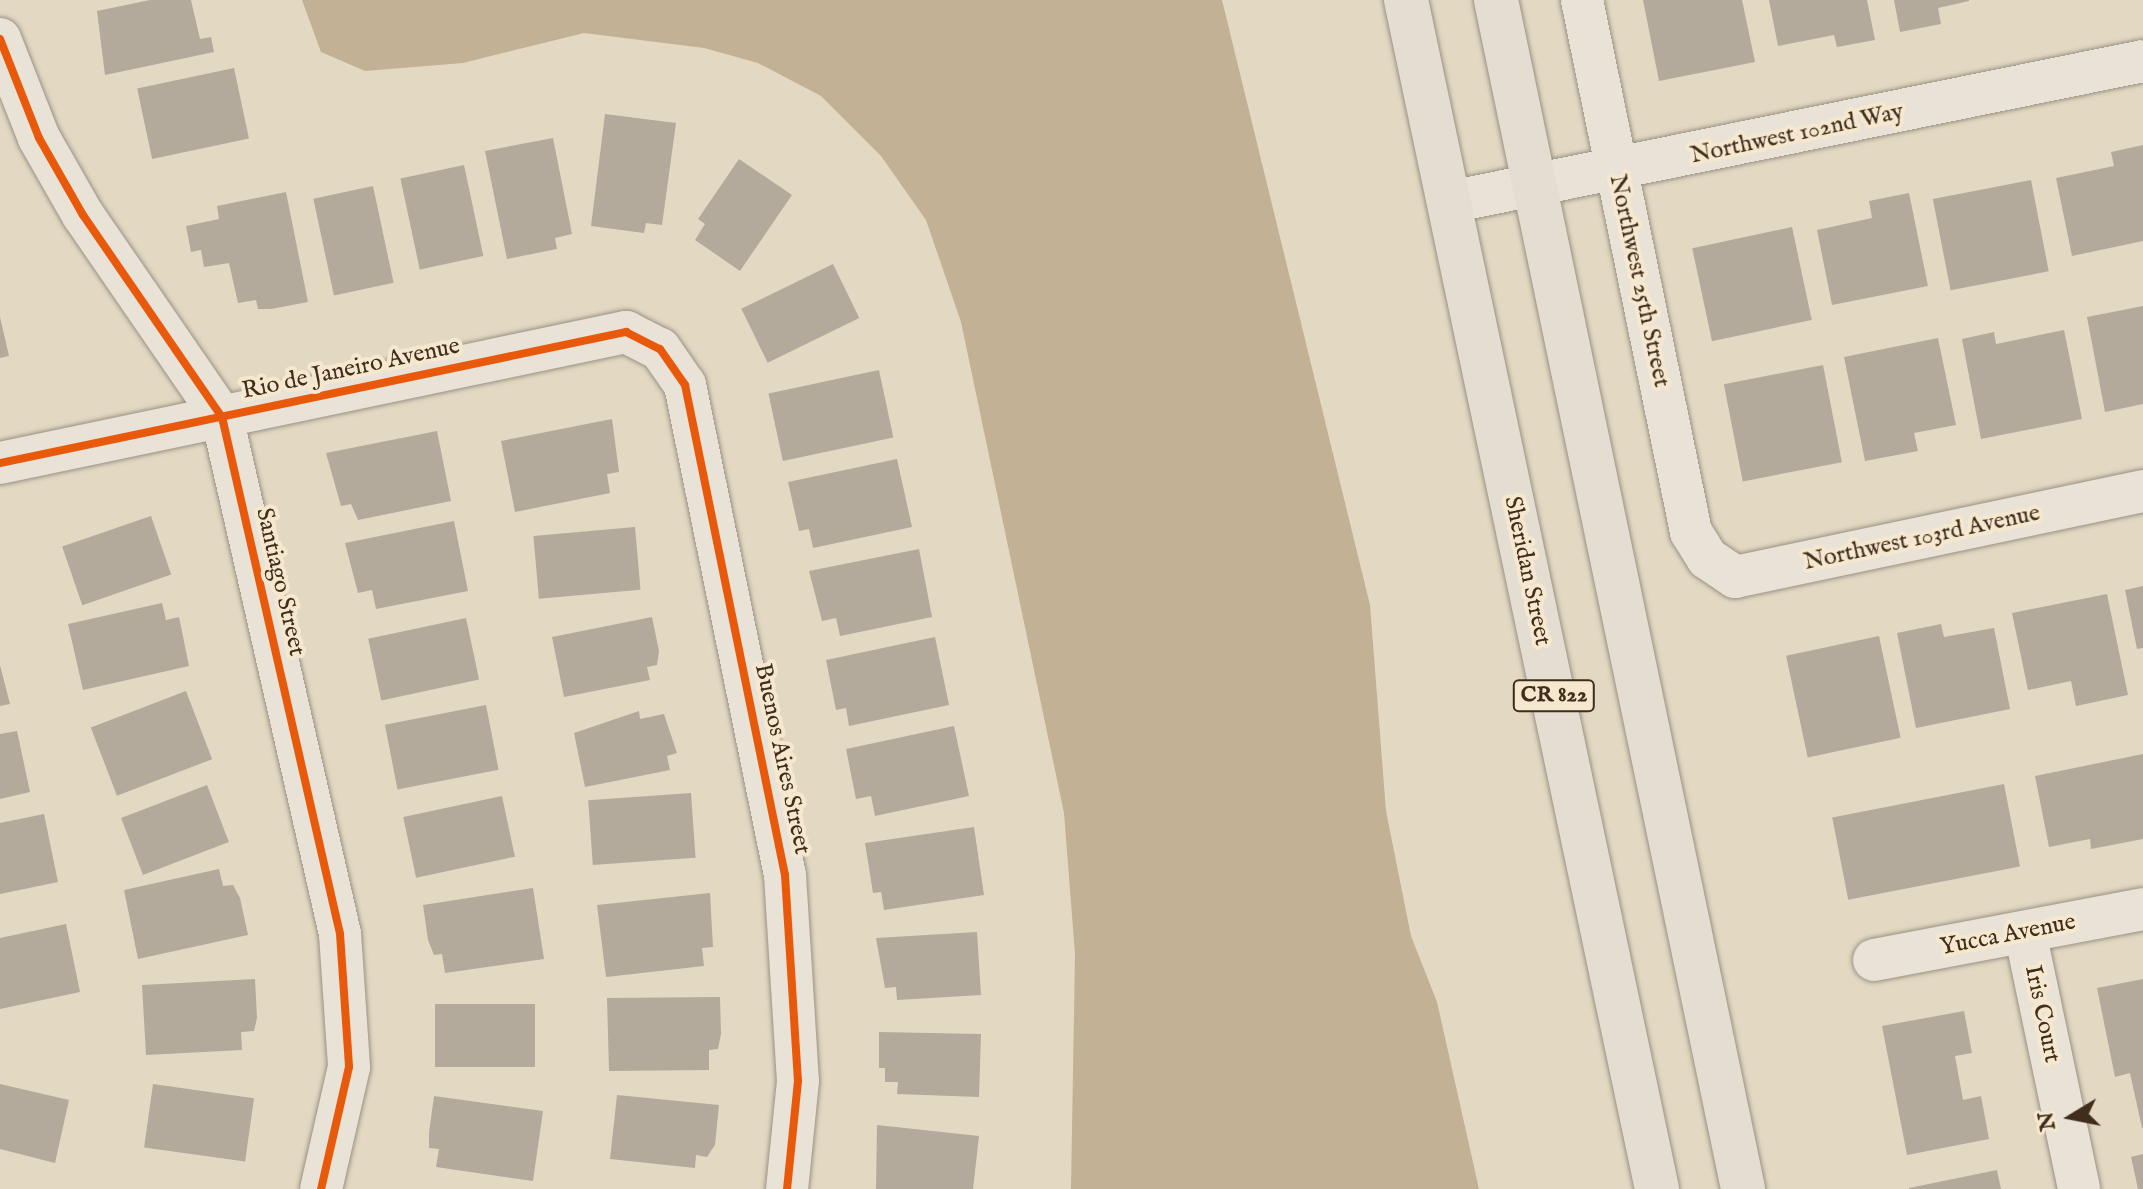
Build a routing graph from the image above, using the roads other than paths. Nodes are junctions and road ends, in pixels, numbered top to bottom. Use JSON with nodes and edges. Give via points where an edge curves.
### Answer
{"nodes":[{"id":1,"x":1406,"y":0,"type":"edge"},
{"id":2,"x":1496,"y":0,"type":"edge"},
{"id":3,"x":1582,"y":0,"type":"edge"},
{"id":4,"x":0,"y":39,"type":"edge"},
{"id":5,"x":2143,"y":61,"type":"edge"},
{"id":6,"x":1617,"y":172,"type":"junction"},
{"id":7,"x":1535,"y":187,"type":"junction"},
{"id":8,"x":1450,"y":202,"type":"junction"},
{"id":9,"x":660,"y":349,"type":"joint"},
{"id":10,"x":222,"y":417,"type":"junction"},
{"id":11,"x":0,"y":463,"type":"edge"},
{"id":12,"x":2143,"y":491,"type":"edge"},
{"id":13,"x":1707,"y":558,"type":"joint"},
{"id":14,"x":2143,"y":909,"type":"edge"},
{"id":15,"x":2025,"y":932,"type":"junction"},
{"id":16,"x":1874,"y":960,"type":"dead end"},
{"id":17,"x":321,"y":1189,"type":"edge"},
{"id":18,"x":787,"y":1189,"type":"edge"},
{"id":19,"x":1657,"y":1189,"type":"edge"},
{"id":20,"x":1743,"y":1189,"type":"edge"},
{"id":21,"x":2079,"y":1189,"type":"edge"}],
"edges":[{"from":1,"to":8,"type":"main road","name":"Sheridan Street","number":"CR 822"},
{"from":2,"to":7,"type":"main road"},
{"from":3,"to":6,"type":"street","name":"Northwest 25th Street"},
{"from":4,"to":10,"type":"street","name":"Santiago Street","via":[[39,138],[83,215]]},
{"from":5,"to":6,"type":"street","name":"Northwest 102nd Way"},
{"from":6,"to":7,"type":"street","name":"Northwest 102nd Way"},
{"from":6,"to":13,"type":"street","name":"Northwest 25th Street","via":[[1691,532]]},
{"from":7,"to":8,"type":"street","name":"Northwest 102nd Way"},
{"from":7,"to":20,"type":"main road"},
{"from":8,"to":19,"type":"main road","name":"Sheridan Street","number":"CR 822"},
{"from":9,"to":10,"type":"street","name":"Rio de Janeiro Avenue","via":[[626,332]]},
{"from":9,"to":18,"type":"street","name":"Buenos Aires Street","via":[[685,385],[785,875],[798,1081]]},
{"from":10,"to":11,"type":"street","name":"Rio de Janeiro Avenue"},
{"from":10,"to":17,"type":"street","name":"Santiago Street","via":[[340,934],[349,1067]]},
{"from":12,"to":13,"type":"street","name":"Northwest 103rd Avenue","via":[[1735,577]]},
{"from":14,"to":15,"type":"street","name":"Yucca Avenue"},
{"from":15,"to":16,"type":"street","name":"Yucca Avenue"},
{"from":15,"to":21,"type":"street","name":"Iris Court"}]}
